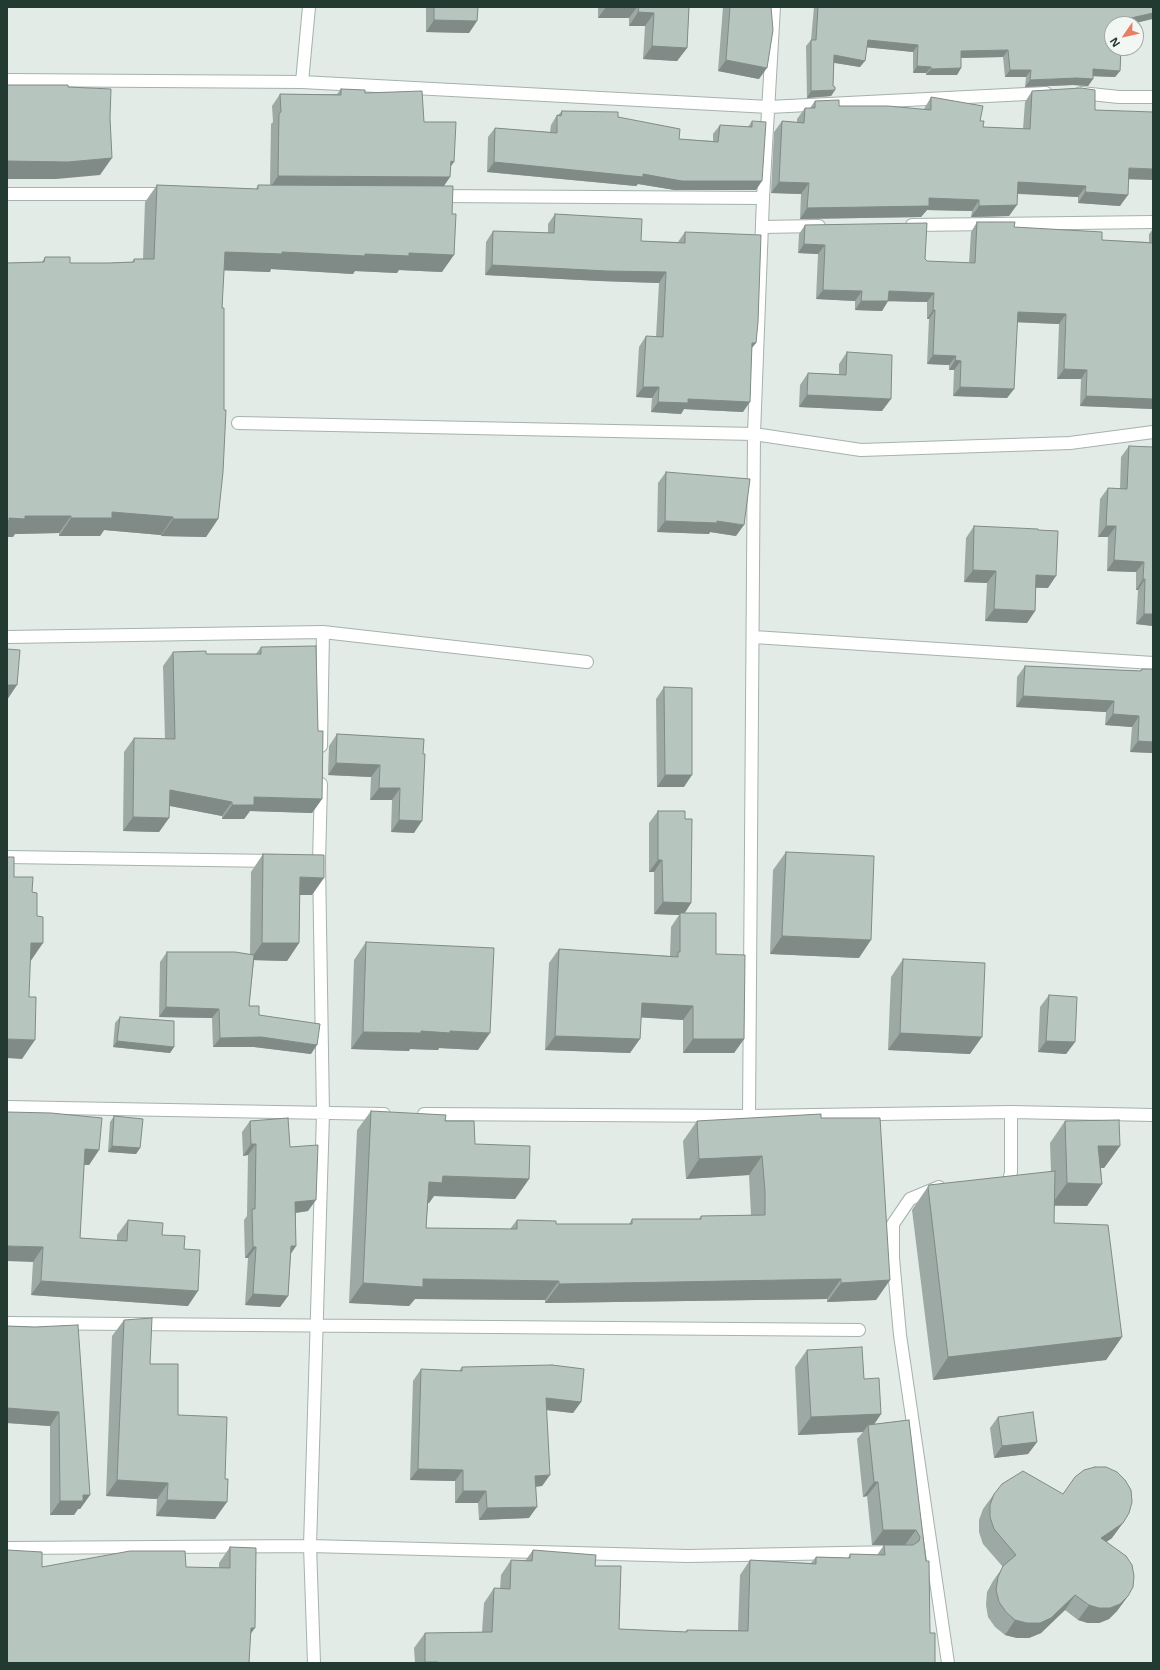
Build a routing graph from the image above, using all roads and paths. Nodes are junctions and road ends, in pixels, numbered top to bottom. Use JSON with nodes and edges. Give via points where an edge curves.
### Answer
{"nodes":[{"id":1,"x":309,"y":7,"type":"edge"},
{"id":2,"x":774,"y":7,"type":"edge"},
{"id":3,"x":7,"y":80,"type":"edge"},
{"id":4,"x":302,"y":82,"type":"junction"},
{"id":5,"x":1057,"y":92,"type":"edge"},
{"id":6,"x":1073,"y":92,"type":"edge"},
{"id":7,"x":1153,"y":97,"type":"edge"},
{"id":8,"x":769,"y":107,"type":"junction"},
{"id":9,"x":7,"y":194,"type":"edge"},
{"id":10,"x":174,"y":194,"type":"edge"},
{"id":11,"x":421,"y":196,"type":"edge"},
{"id":12,"x":763,"y":198,"type":"junction"},
{"id":13,"x":1153,"y":222,"type":"edge"},
{"id":14,"x":898,"y":225,"type":"edge"},
{"id":15,"x":834,"y":226,"type":"edge"},
{"id":16,"x":762,"y":227,"type":"junction"},
{"id":17,"x":238,"y":423,"type":"dead end"},
{"id":18,"x":1153,"y":432,"type":"edge"},
{"id":19,"x":754,"y":434,"type":"junction"},
{"id":20,"x":324,"y":632,"type":"junction"},
{"id":21,"x":7,"y":637,"type":"edge"},
{"id":22,"x":754,"y":637,"type":"junction"},
{"id":23,"x":587,"y":662,"type":"dead end"},
{"id":24,"x":1153,"y":663,"type":"edge"},
{"id":25,"x":321,"y":759,"type":"edge"},
{"id":26,"x":321,"y":775,"type":"edge"},
{"id":27,"x":7,"y":857,"type":"edge"},
{"id":28,"x":288,"y":862,"type":"edge"},
{"id":29,"x":304,"y":862,"type":"edge"},
{"id":30,"x":319,"y":862,"type":"junction"},
{"id":31,"x":7,"y":1107,"type":"edge"},
{"id":32,"x":1011,"y":1112,"type":"junction"},
{"id":33,"x":323,"y":1114,"type":"junction"},
{"id":34,"x":394,"y":1114,"type":"edge"},
{"id":35,"x":410,"y":1114,"type":"edge"},
{"id":36,"x":1153,"y":1115,"type":"edge"},
{"id":37,"x":750,"y":1116,"type":"junction"},
{"id":38,"x":952,"y":1186,"type":"edge"},
{"id":39,"x":989,"y":1186,"type":"edge"},
{"id":40,"x":7,"y":1323,"type":"edge"},
{"id":41,"x":317,"y":1324,"type":"junction"},
{"id":42,"x":859,"y":1330,"type":"dead end"},
{"id":43,"x":310,"y":1546,"type":"junction"},
{"id":44,"x":7,"y":1548,"type":"edge"},
{"id":45,"x":902,"y":1552,"type":"edge"},
{"id":46,"x":314,"y":1663,"type":"edge"},
{"id":47,"x":948,"y":1663,"type":"edge"}],
"edges":[{"from":1,"to":4,"type":"street"},
{"from":2,"to":8,"type":"street"},
{"from":3,"to":4,"type":"street"},
{"from":4,"to":8,"type":"street"},
{"from":5,"to":8,"type":"street"},
{"from":6,"to":7,"type":"street","via":[[1119,98]]},
{"from":8,"to":12,"type":"street"},
{"from":9,"to":10,"type":"street"},
{"from":11,"to":12,"type":"street"},
{"from":12,"to":16,"type":"street"},
{"from":13,"to":14,"type":"street"},
{"from":15,"to":16,"type":"street"},
{"from":16,"to":19,"type":"street"},
{"from":17,"to":19,"type":"street"},
{"from":18,"to":19,"type":"street","via":[[1070,443],[861,450]]},
{"from":19,"to":22,"type":"street"},
{"from":20,"to":21,"type":"street"},
{"from":20,"to":23,"type":"street"},
{"from":20,"to":25,"type":"street"},
{"from":22,"to":24,"type":"street"},
{"from":22,"to":37,"type":"street"},
{"from":26,"to":30,"type":"street"},
{"from":27,"to":28,"type":"street"},
{"from":29,"to":30,"type":"street"},
{"from":30,"to":33,"type":"street"},
{"from":31,"to":33,"type":"street"},
{"from":32,"to":36,"type":"street"},
{"from":32,"to":37,"type":"street"},
{"from":32,"to":39,"type":"street","via":[[1009,1181],[1004,1186]]},
{"from":33,"to":34,"type":"street"},
{"from":33,"to":41,"type":"street"},
{"from":35,"to":37,"type":"street"},
{"from":38,"to":47,"type":"street","via":[[937,1187],[910,1199],[893,1224],[893,1258],[900,1335]]},
{"from":40,"to":41,"type":"street"},
{"from":41,"to":42,"type":"street"},
{"from":41,"to":43,"type":"street"},
{"from":43,"to":44,"type":"street"},
{"from":43,"to":45,"type":"street","via":[[688,1556]]},
{"from":43,"to":46,"type":"street"}]}
